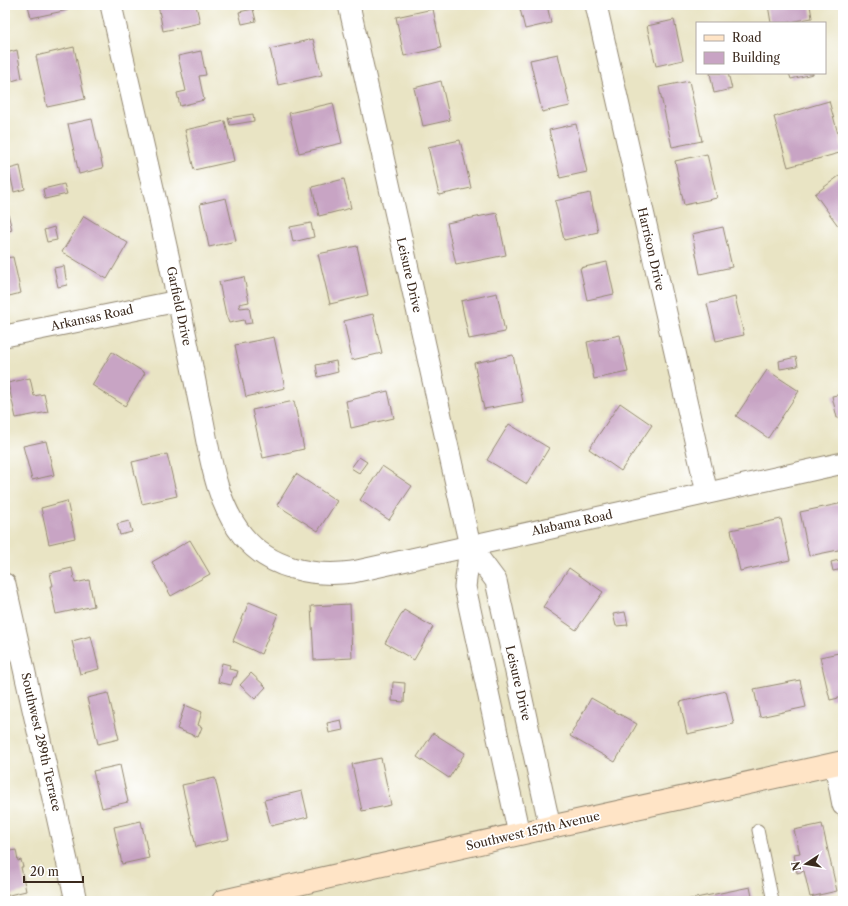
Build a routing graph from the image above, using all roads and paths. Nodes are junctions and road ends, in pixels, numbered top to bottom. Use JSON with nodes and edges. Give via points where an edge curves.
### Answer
{"nodes":[{"id":1,"x":111,"y":5,"type":"edge"},
{"id":2,"x":349,"y":5,"type":"edge"},
{"id":3,"x":596,"y":5,"type":"edge"},
{"id":4,"x":178,"y":301,"type":"junction"},
{"id":5,"x":5,"y":336,"type":"edge"},
{"id":6,"x":843,"y":463,"type":"edge"},
{"id":7,"x":706,"y":493,"type":"junction"},
{"id":8,"x":470,"y":546,"type":"junction"},
{"id":9,"x":301,"y":570,"type":"joint"},
{"id":10,"x":5,"y":584,"type":"edge"},
{"id":11,"x":839,"y":763,"type":"edge"},
{"id":12,"x":843,"y":805,"type":"edge"},
{"id":13,"x":550,"y":826,"type":"junction"},
{"id":14,"x":758,"y":830,"type":"dead end"},
{"id":15,"x":519,"y":834,"type":"junction"},
{"id":16,"x":76,"y":901,"type":"edge"},
{"id":17,"x":223,"y":901,"type":"edge"},
{"id":18,"x":773,"y":901,"type":"edge"}],
"edges":[{"from":1,"to":4,"type":"street","name":"Garfield Drive"},
{"from":2,"to":8,"type":"street","name":"Leisure Drive"},
{"from":3,"to":7,"type":"street","name":"Harrison Drive"},
{"from":4,"to":5,"type":"street","name":"Arkansas Road"},
{"from":4,"to":9,"type":"street","name":"Garfield Drive","via":[[211,457],[227,510],[243,536],[255,549],[275,562]]},
{"from":6,"to":7,"type":"street","name":"Alabama Road"},
{"from":7,"to":8,"type":"street","name":"Alabama Road"},
{"from":8,"to":9,"type":"street","name":"Alabama Road","via":[[353,572],[327,574]]},
{"from":8,"to":13,"type":"street","name":"Leisure Drive","via":[[496,581]]},
{"from":8,"to":15,"type":"street","name":"Leisure Drive","via":[[465,587]]},
{"from":10,"to":16,"type":"street","name":"Southwest 289th Terrace"},
{"from":11,"to":12,"type":"street"},
{"from":11,"to":13,"type":"street","name":"Southwest 157th Avenue"},
{"from":13,"to":15,"type":"street","name":"Southwest 157th Avenue"},
{"from":14,"to":18,"type":"lane"},
{"from":15,"to":17,"type":"street","name":"Southwest 157th Avenue"}]}
